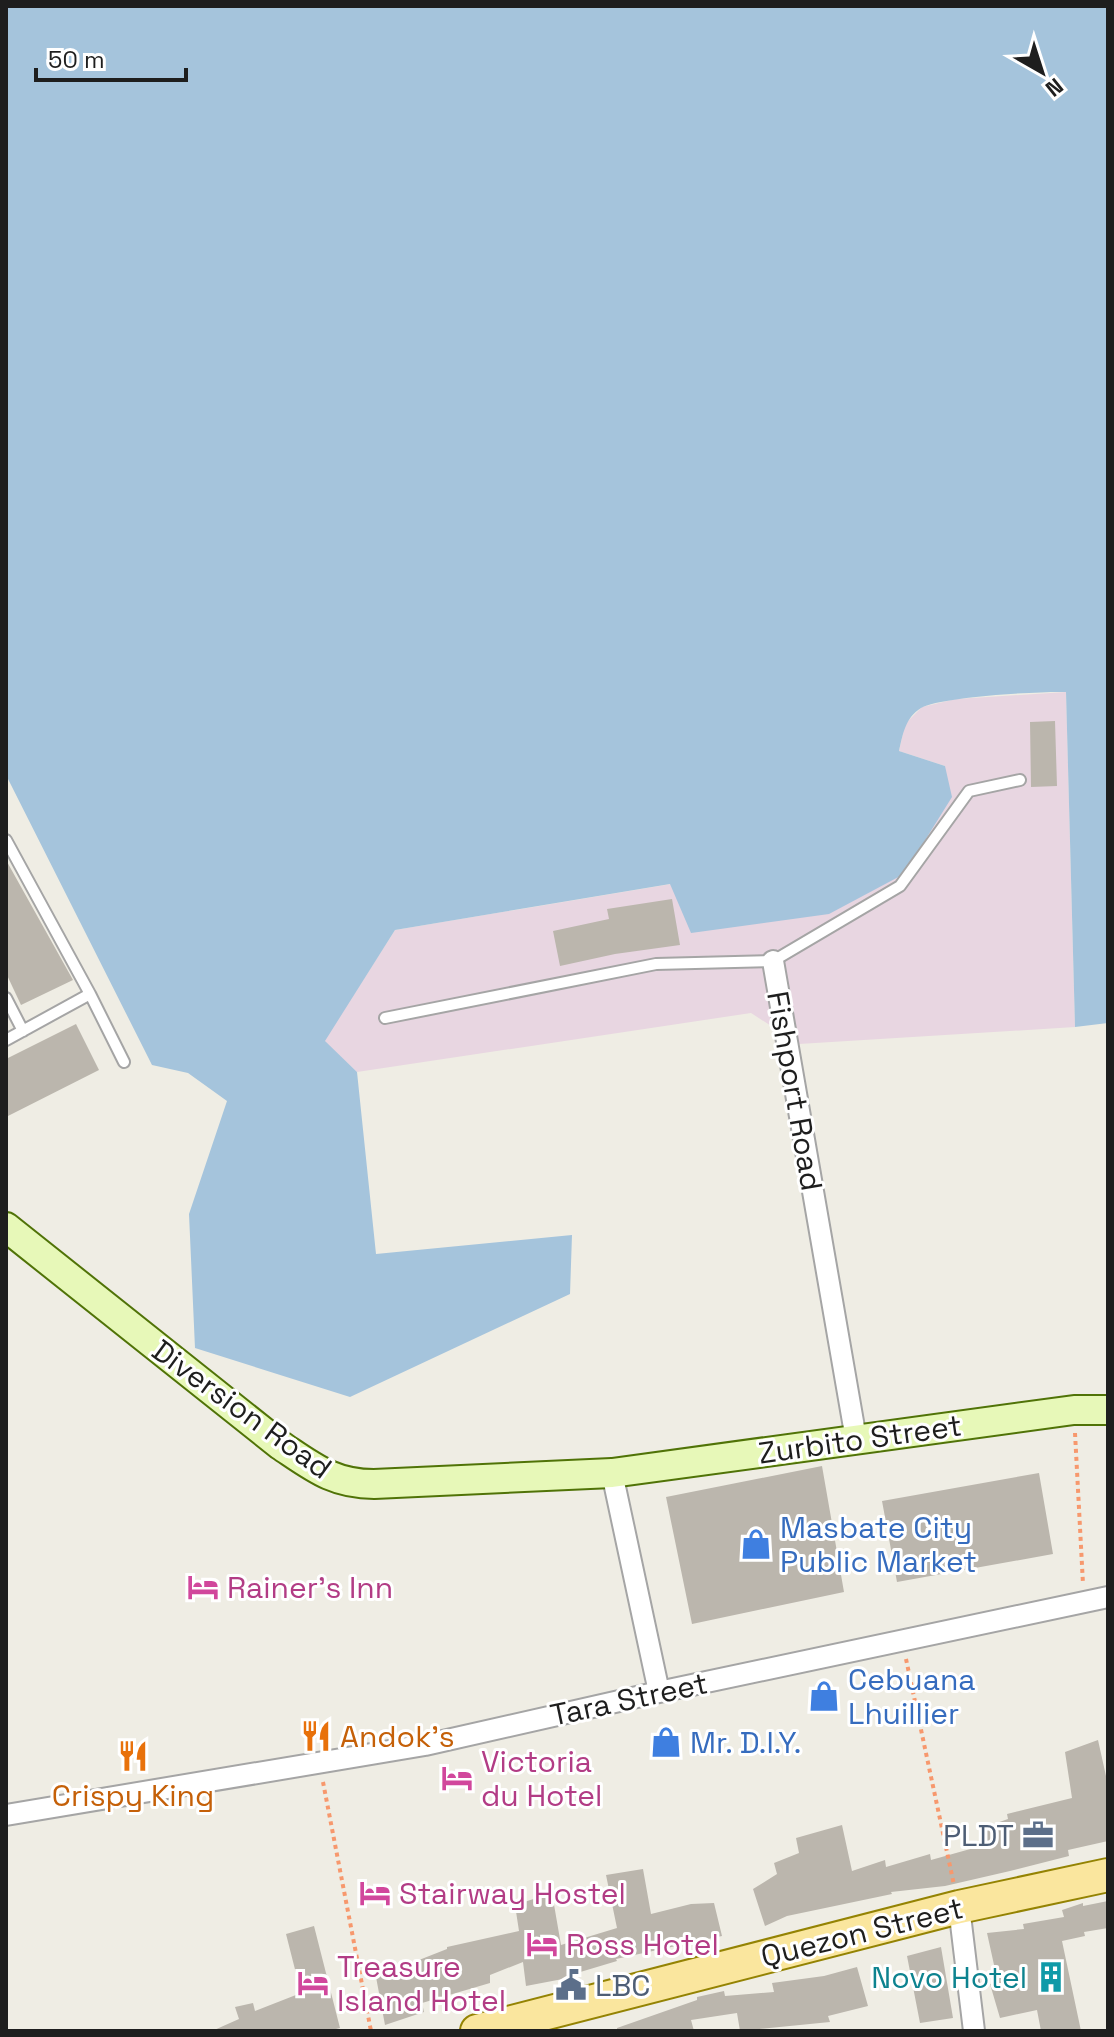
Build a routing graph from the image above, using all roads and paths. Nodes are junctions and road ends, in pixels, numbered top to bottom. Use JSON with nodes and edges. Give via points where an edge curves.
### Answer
{"nodes":[{"id":1,"x":1020,"y":780,"type":"dead end"},
{"id":2,"x":6,"y":840,"type":"edge"},
{"id":3,"x":773,"y":961,"type":"junction"},
{"id":4,"x":90,"y":994,"type":"junction"},
{"id":5,"x":6,"y":998,"type":"edge"},
{"id":6,"x":385,"y":1018,"type":"dead end"},
{"id":7,"x":23,"y":1031,"type":"junction"},
{"id":8,"x":6,"y":1040,"type":"edge"},
{"id":9,"x":124,"y":1062,"type":"dead end"},
{"id":10,"x":6,"y":1227,"type":"edge"},
{"id":11,"x":1074,"y":1410,"type":"junction"},
{"id":12,"x":1108,"y":1410,"type":"edge"},
{"id":13,"x":856,"y":1439,"type":"junction"},
{"id":14,"x":612,"y":1473,"type":"junction"},
{"id":15,"x":1108,"y":1597,"type":"edge"},
{"id":16,"x":1084,"y":1602,"type":"junction"},
{"id":17,"x":903,"y":1642,"type":"junction"},
{"id":18,"x":659,"y":1692,"type":"junction"},
{"id":19,"x":319,"y":1762,"type":"junction"},
{"id":20,"x":6,"y":1815,"type":"edge"},
{"id":21,"x":1108,"y":1875,"type":"edge"},
{"id":22,"x":959,"y":1907,"type":"junction"},
{"id":23,"x":371,"y":2031,"type":"edge"},
{"id":24,"x":477,"y":2031,"type":"edge"},
{"id":25,"x":974,"y":2031,"type":"edge"}],
"edges":[{"from":1,"to":3,"type":"lane","name":"Fishport Road","via":[[969,791],[900,886]]},
{"from":2,"to":4,"type":"lane"},
{"from":3,"to":6,"type":"lane","via":[[656,964]]},
{"from":3,"to":13,"type":"street","name":"Fishport Road"},
{"from":4,"to":7,"type":"lane"},
{"from":4,"to":9,"type":"lane"},
{"from":5,"to":7,"type":"lane"},
{"from":7,"to":8,"type":"lane"},
{"from":10,"to":14,"type":"street","name":"Diversion Road","via":[[280,1445],[332,1478],[374,1484]]},
{"from":11,"to":12,"type":"street","name":"Zurbito Street"},
{"from":11,"to":13,"type":"street","name":"Zurbito Street"},
{"from":11,"to":16,"type":"path"},
{"from":13,"to":14,"type":"street","name":"Zurbito Street"},
{"from":14,"to":18,"type":"street"},
{"from":15,"to":16,"type":"street","name":"Tara Street"},
{"from":16,"to":17,"type":"street","name":"Tara Street"},
{"from":17,"to":18,"type":"street","name":"Tara Street"},
{"from":17,"to":22,"type":"path"},
{"from":18,"to":19,"type":"street","name":"Tara Street","via":[[425,1745]]},
{"from":19,"to":20,"type":"street","name":"Tara Street"},
{"from":19,"to":23,"type":"path"},
{"from":21,"to":22,"type":"main road","name":"Quezon Street"},
{"from":22,"to":24,"type":"main road","name":"Quezon Street"},
{"from":22,"to":25,"type":"street"}]}
